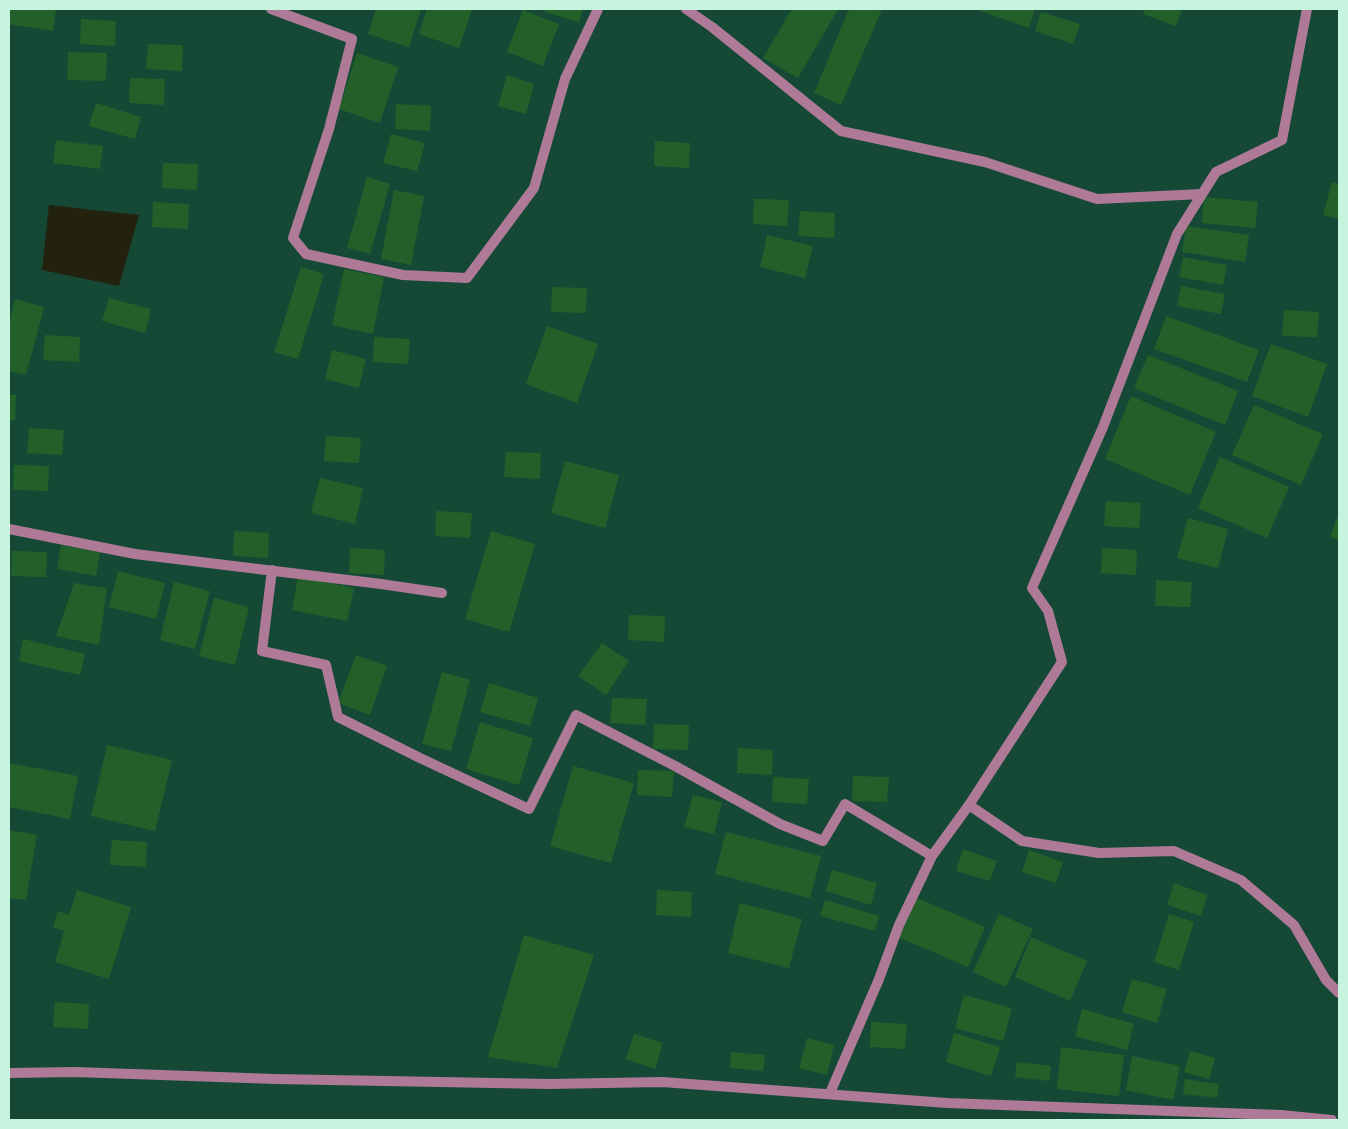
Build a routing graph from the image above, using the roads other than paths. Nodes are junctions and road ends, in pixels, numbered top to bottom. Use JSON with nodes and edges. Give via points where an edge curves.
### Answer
{"nodes":[{"id":1,"x":271,"y":9,"type":"edge"},
{"id":2,"x":598,"y":9,"type":"edge"},
{"id":3,"x":686,"y":9,"type":"edge"},
{"id":4,"x":1306,"y":9,"type":"edge"},
{"id":5,"x":1202,"y":194,"type":"junction"},
{"id":6,"x":9,"y":529,"type":"edge"},
{"id":7,"x":272,"y":570,"type":"junction"},
{"id":8,"x":442,"y":593,"type":"dead end"},
{"id":9,"x":969,"y":806,"type":"junction"},
{"id":10,"x":932,"y":856,"type":"junction"},
{"id":11,"x":1339,"y":993,"type":"edge"},
{"id":12,"x":9,"y":1073,"type":"edge"},
{"id":13,"x":830,"y":1094,"type":"junction"},
{"id":14,"x":1206,"y":1116,"type":"edge"},
{"id":15,"x":1332,"y":1120,"type":"edge"}],
"edges":[{"from":1,"to":2,"type":"street","via":[[352,39],[329,129],[292,238],[306,254],[403,275],[467,278],[534,188],[565,79]]},
{"from":3,"to":5,"type":"street","via":[[841,132],[985,162],[1096,199]]},
{"from":4,"to":5,"type":"street","via":[[1282,140],[1216,172]]},
{"from":5,"to":9,"type":"street","via":[[1177,234],[1103,427],[1032,588],[1048,611],[1062,662]]},
{"from":6,"to":7,"type":"street","via":[[135,554]]},
{"from":7,"to":8,"type":"street"},
{"from":7,"to":10,"type":"street","via":[[262,651],[326,665],[338,717],[529,809],[576,715],[780,824],[823,841],[845,804]]},
{"from":9,"to":10,"type":"street"},
{"from":9,"to":11,"type":"street","via":[[1022,842],[1099,852],[1174,851],[1241,880],[1294,925],[1326,980]]},
{"from":10,"to":13,"type":"street","via":[[899,925]]},
{"from":12,"to":13,"type":"street","via":[[549,1084],[662,1082]]},
{"from":13,"to":14,"type":"street"},
{"from":14,"to":15,"type":"street","via":[[1281,1115]]}]}
